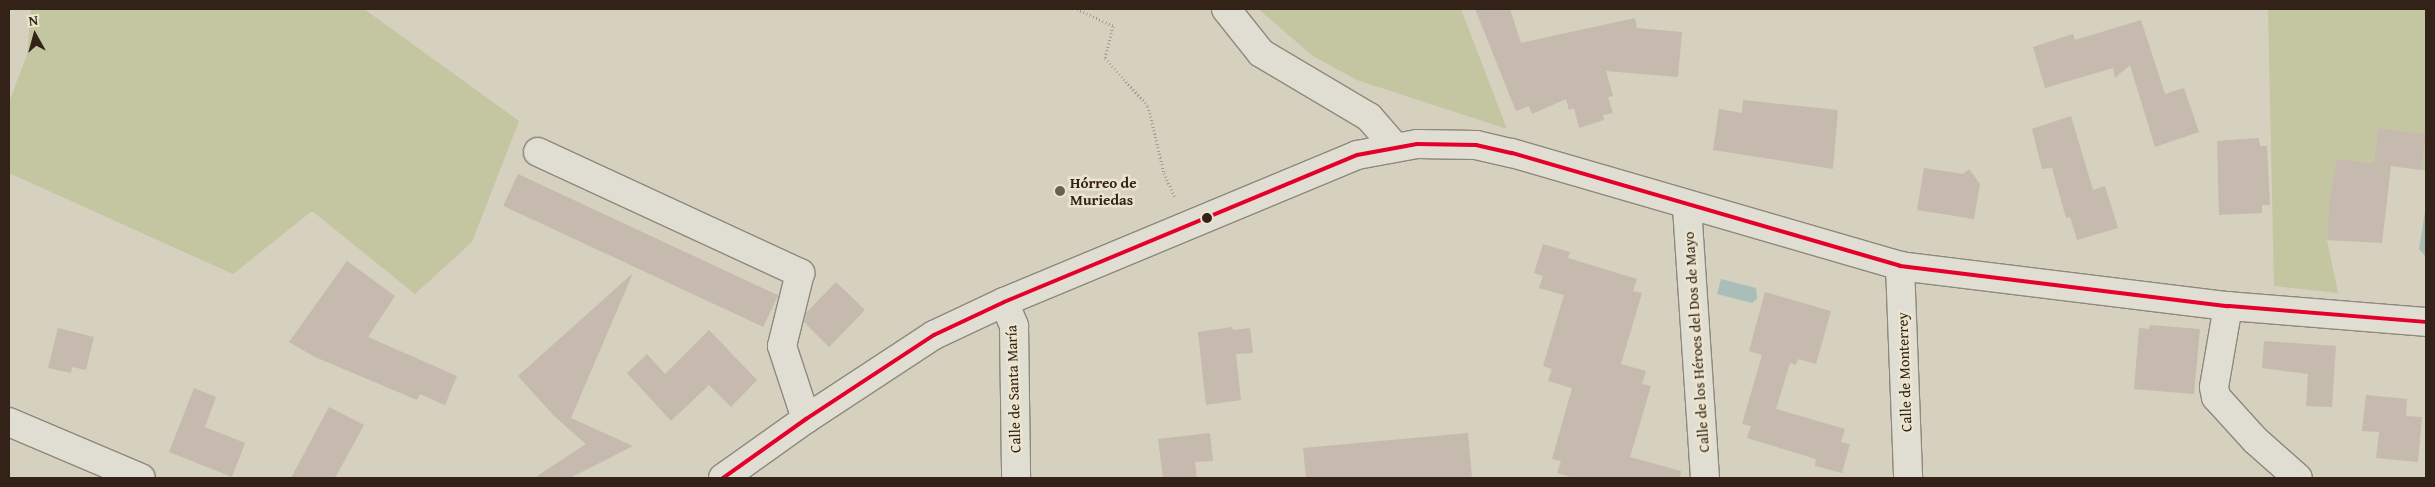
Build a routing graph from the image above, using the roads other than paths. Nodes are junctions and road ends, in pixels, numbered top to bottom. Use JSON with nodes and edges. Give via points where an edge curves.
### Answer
{"nodes":[{"id":1,"x":1226,"y":9,"type":"edge"},
{"id":2,"x":1395,"y":147,"type":"junction"},
{"id":3,"x":538,"y":152,"type":"dead end"},
{"id":4,"x":1687,"y":206,"type":"junction"},
{"id":5,"x":1900,"y":266,"type":"junction"},
{"id":6,"x":1004,"y":302,"type":"junction"},
{"id":7,"x":2228,"y":306,"type":"junction"},
{"id":8,"x":2426,"y":322,"type":"edge"},
{"id":9,"x":806,"y":418,"type":"junction"},
{"id":10,"x":9,"y":422,"type":"edge"},
{"id":11,"x":141,"y":478,"type":"edge"},
{"id":12,"x":723,"y":478,"type":"edge"},
{"id":13,"x":1016,"y":478,"type":"edge"},
{"id":14,"x":1705,"y":478,"type":"edge"},
{"id":15,"x":1908,"y":478,"type":"edge"},
{"id":16,"x":2298,"y":478,"type":"edge"}],
"edges":[{"from":1,"to":2,"type":"street","via":[[1261,52],[1369,117]]},
{"from":2,"to":4,"type":"street","name":"Calle de los Héroes del Dos de Mayo","via":[[1440,142],[1476,145]]},
{"from":2,"to":6,"type":"street","name":"Calle de los Héroes del Dos de Mayo","via":[[1357,155]]},
{"from":3,"to":9,"type":"street","via":[[800,273],[782,346]]},
{"from":4,"to":5,"type":"street","name":"Calle de los Héroes del Dos de Mayo"},
{"from":4,"to":14,"type":"street","name":"Calle de los Héroes del Dos de Mayo"},
{"from":5,"to":7,"type":"street","name":"Calle de los Héroes del Dos de Mayo"},
{"from":5,"to":15,"type":"street","name":"Calle de Monterrey"},
{"from":6,"to":9,"type":"street","name":"Calle de los Héroes del Dos de Mayo","via":[[934,335]]},
{"from":6,"to":13,"type":"street","name":"Calle de Santa María","via":[[1014,326]]},
{"from":7,"to":8,"type":"street","name":"Calle de los Héroes del Dos de Mayo"},
{"from":7,"to":16,"type":"street","via":[[2214,387],[2216,397],[2255,440]]},
{"from":9,"to":12,"type":"street","name":"Calle de los Héroes del Dos de Mayo"},
{"from":10,"to":11,"type":"street"}]}
